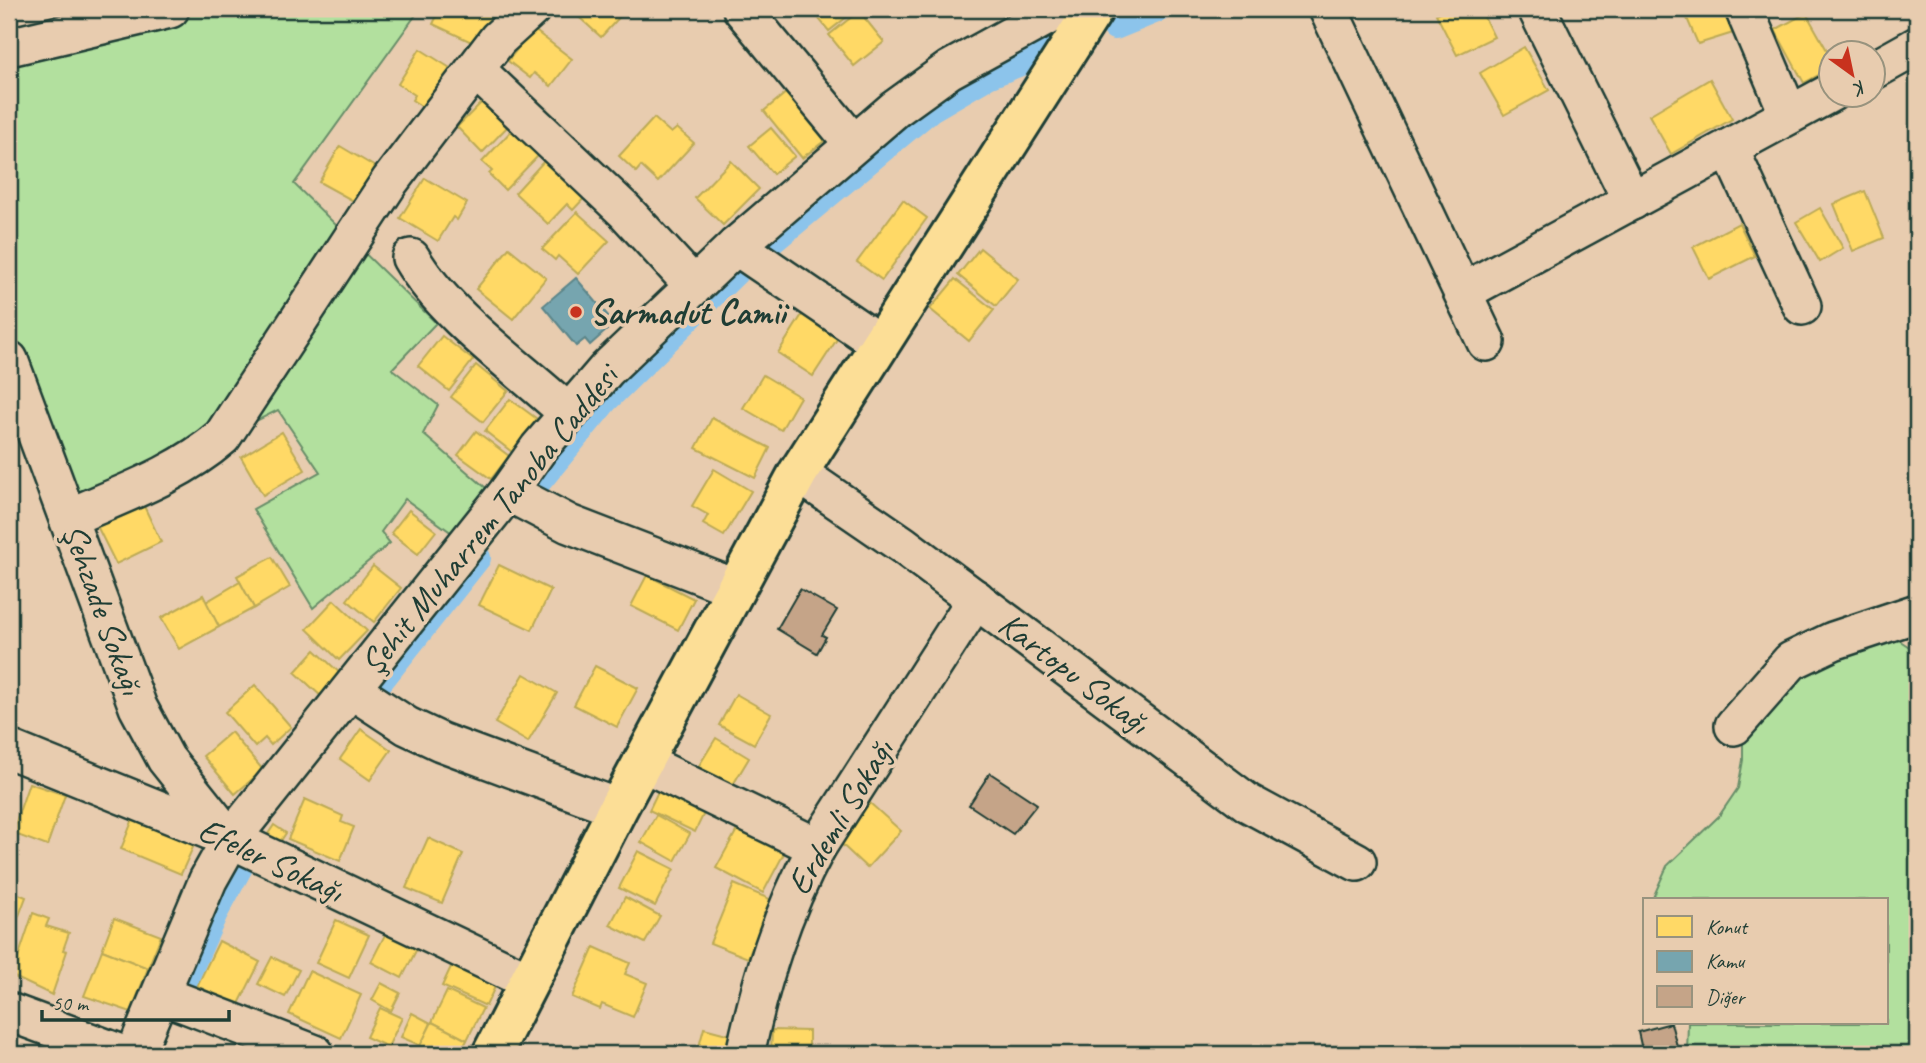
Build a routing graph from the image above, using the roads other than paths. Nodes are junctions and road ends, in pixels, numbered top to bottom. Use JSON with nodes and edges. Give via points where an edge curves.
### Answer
{"nodes":[{"id":1,"x":170,"y":9,"type":"edge"},
{"id":2,"x":531,"y":9,"type":"edge"},
{"id":3,"x":742,"y":9,"type":"edge"},
{"id":4,"x":1060,"y":9,"type":"edge"},
{"id":5,"x":1094,"y":9,"type":"edge"},
{"id":6,"x":1328,"y":9,"type":"edge"},
{"id":7,"x":1536,"y":9,"type":"edge"},
{"id":8,"x":1744,"y":9,"type":"edge"},
{"id":9,"x":1917,"y":46,"type":"edge"},
{"id":10,"x":9,"y":47,"type":"edge"},
{"id":11,"x":1888,"y":62,"type":"edge"},
{"id":12,"x":476,"y":70,"type":"junction"},
{"id":13,"x":1818,"y":99,"type":"edge"},
{"id":14,"x":1789,"y":115,"type":"junction"},
{"id":15,"x":853,"y":143,"type":"junction"},
{"id":16,"x":1729,"y":148,"type":"junction"},
{"id":17,"x":1632,"y":201,"type":"junction"},
{"id":18,"x":736,"y":246,"type":"junction"},
{"id":19,"x":411,"y":258,"type":"dead end"},
{"id":20,"x":693,"y":285,"type":"junction"},
{"id":21,"x":1463,"y":292,"type":"junction"},
{"id":22,"x":1802,"y":306,"type":"dead end"},
{"id":23,"x":1486,"y":342,"type":"dead end"},
{"id":24,"x":879,"y":343,"type":"junction"},
{"id":25,"x":9,"y":360,"type":"edge"},
{"id":26,"x":568,"y":412,"type":"junction"},
{"id":27,"x":798,"y":473,"type":"junction"},
{"id":28,"x":508,"y":492,"type":"junction"},
{"id":29,"x":70,"y":517,"type":"junction"},
{"id":30,"x":735,"y":588,"type":"junction"},
{"id":31,"x":976,"y":599,"type":"junction"},
{"id":32,"x":1917,"y":613,"type":"edge"},
{"id":33,"x":352,"y":690,"type":"junction"},
{"id":34,"x":1734,"y":726,"type":"dead end"},
{"id":35,"x":9,"y":749,"type":"edge"},
{"id":36,"x":642,"y":762,"type":"junction"},
{"id":37,"x":618,"y":808,"type":"junction"},
{"id":38,"x":231,"y":839,"type":"junction"},
{"id":39,"x":817,"y":847,"type":"junction"},
{"id":40,"x":1357,"y":862,"type":"dead end"},
{"id":41,"x":529,"y":981,"type":"junction"},
{"id":42,"x":162,"y":995,"type":"junction"},
{"id":43,"x":9,"y":1012,"type":"edge"},
{"id":44,"x":122,"y":1054,"type":"edge"},
{"id":45,"x":135,"y":1054,"type":"edge"},
{"id":46,"x":315,"y":1054,"type":"edge"},
{"id":47,"x":492,"y":1054,"type":"edge"},
{"id":48,"x":745,"y":1054,"type":"edge"}],
"edges":[{"from":1,"to":10,"type":"street"},
{"from":2,"to":12,"type":"street","via":[[498,39]]},
{"from":3,"to":15,"type":"street"},
{"from":4,"to":15,"type":"street","name":"Şehit Muharrem Tanoba Caddesi","via":[[949,70]]},
{"from":5,"to":24,"type":"main road"},
{"from":6,"to":21,"type":"street"},
{"from":7,"to":17,"type":"street"},
{"from":8,"to":14,"type":"street"},
{"from":9,"to":11,"type":"street"},
{"from":12,"to":20,"type":"street","via":[[625,211]]},
{"from":12,"to":29,"type":"street","via":[[390,181],[222,437],[155,480]]},
{"from":13,"to":14,"type":"street"},
{"from":14,"to":16,"type":"street"},
{"from":15,"to":18,"type":"street","name":"Şehit Muharrem Tanoba Caddesi"},
{"from":16,"to":17,"type":"street"},
{"from":16,"to":22,"type":"street"},
{"from":17,"to":21,"type":"street"},
{"from":18,"to":20,"type":"street","name":"Şehit Muharrem Tanoba Caddesi"},
{"from":18,"to":24,"type":"street"},
{"from":19,"to":26,"type":"street","via":[[446,303]]},
{"from":20,"to":26,"type":"street","name":"Şehit Muharrem Tanoba Caddesi"},
{"from":21,"to":23,"type":"street"},
{"from":24,"to":27,"type":"main road"},
{"from":25,"to":29,"type":"street","name":"Şehzade Sokağı"},
{"from":26,"to":28,"type":"street","name":"Şehit Muharrem Tanoba Caddesi"},
{"from":27,"to":30,"type":"main road"},
{"from":27,"to":31,"type":"street","name":"Kartopu Sokağı"},
{"from":28,"to":30,"type":"street","via":[[569,524]]},
{"from":28,"to":33,"type":"street","name":"Şehit Muharrem Tanoba Caddesi"},
{"from":29,"to":38,"type":"street","name":"Şehzade Sokağı","via":[[148,727],[186,786]]},
{"from":30,"to":36,"type":"main road"},
{"from":31,"to":39,"type":"street","name":"Erdemli Sokağı"},
{"from":31,"to":40,"type":"street","name":"Kartopu Sokağı","via":[[1248,803]]},
{"from":32,"to":34,"type":"street","via":[[1791,661]]},
{"from":33,"to":37,"type":"street","via":[[441,743]]},
{"from":33,"to":38,"type":"street","name":"Şehit Muharrem Tanoba Caddesi"},
{"from":35,"to":38,"type":"street","name":"Efeler Sokağı"},
{"from":36,"to":37,"type":"main road"},
{"from":36,"to":39,"type":"street"},
{"from":37,"to":41,"type":"main road"},
{"from":38,"to":41,"type":"street","name":"Efeler Sokağı"},
{"from":38,"to":42,"type":"street","name":"Şehit Muharrem Tanoba Caddesi","via":[[208,880]]},
{"from":39,"to":48,"type":"street","name":"Erdemli Sokağı","via":[[779,924]]},
{"from":41,"to":47,"type":"main road"},
{"from":42,"to":45,"type":"street","name":"Şehit Muharrem Tanoba Caddesi"},
{"from":42,"to":46,"type":"street"},
{"from":43,"to":44,"type":"street"}]}
